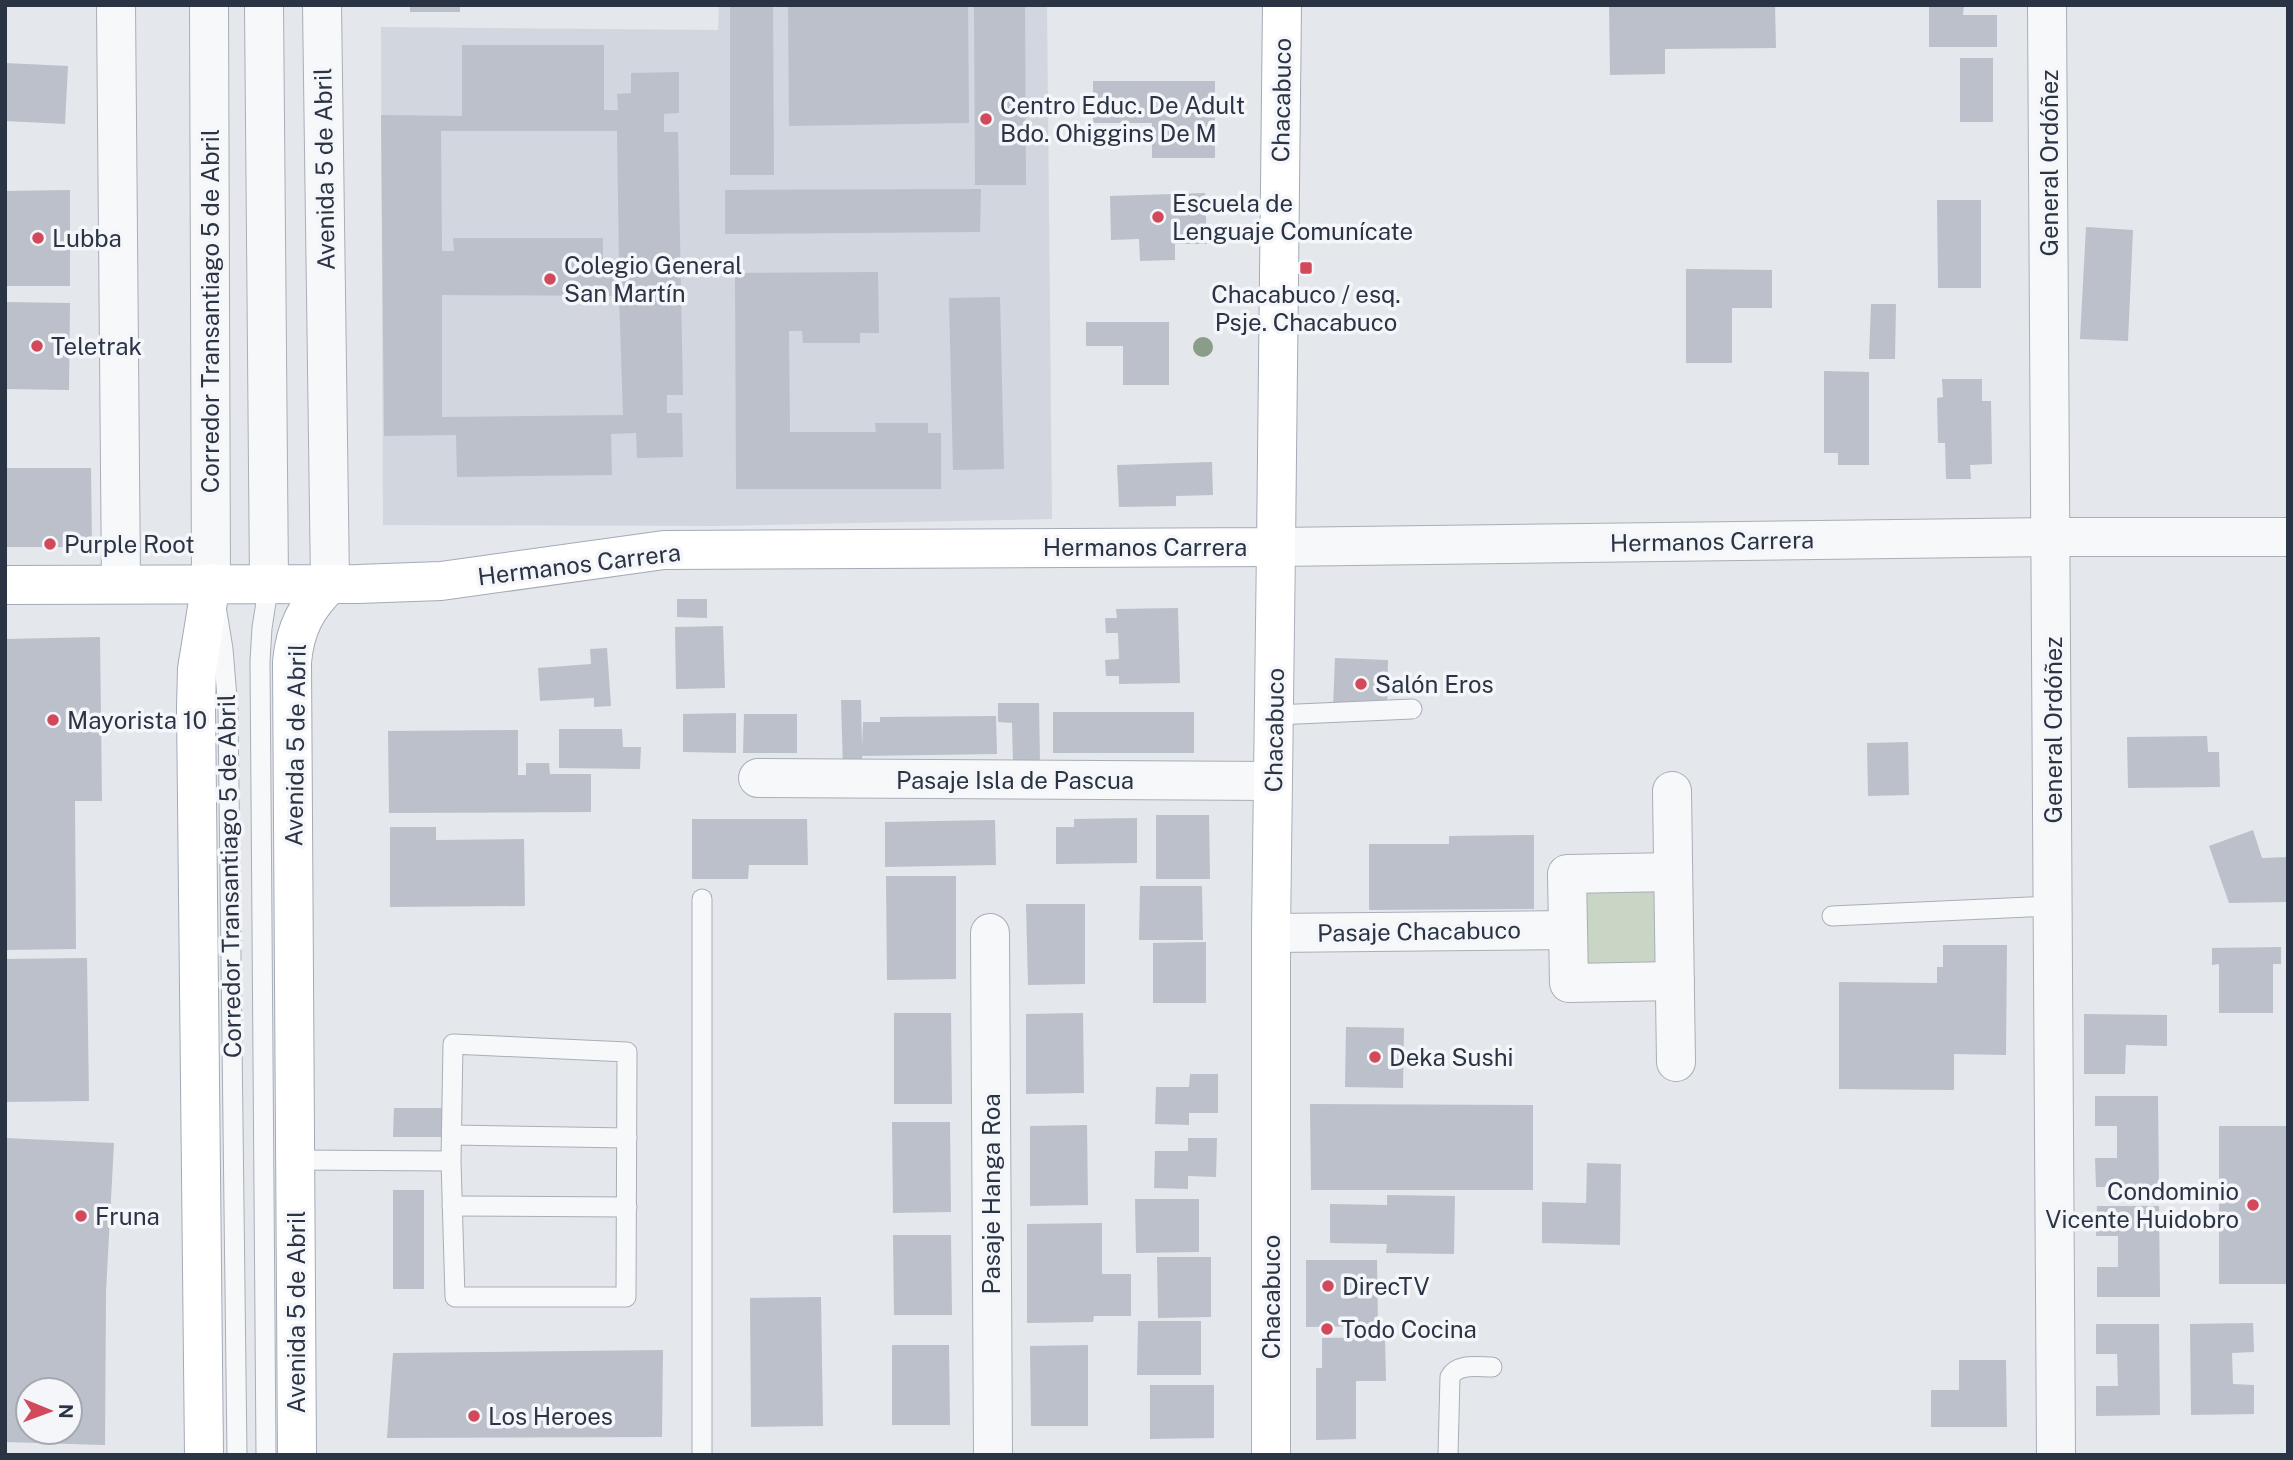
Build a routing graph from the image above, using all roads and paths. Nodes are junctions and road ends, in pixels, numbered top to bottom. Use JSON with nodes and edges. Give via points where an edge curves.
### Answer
{"nodes":[{"id":1,"x":116,"y":5,"type":"edge"},
{"id":2,"x":209,"y":5,"type":"edge"},
{"id":3,"x":264,"y":5,"type":"edge"},
{"id":4,"x":323,"y":5,"type":"edge"},
{"id":5,"x":1282,"y":5,"type":"edge"},
{"id":6,"x":2047,"y":5,"type":"edge"},
{"id":7,"x":2052,"y":537,"type":"junction"},
{"id":8,"x":2288,"y":537,"type":"edge"},
{"id":9,"x":1276,"y":547,"type":"junction"},
{"id":10,"x":121,"y":583,"type":"junction"},
{"id":11,"x":211,"y":583,"type":"junction"},
{"id":12,"x":270,"y":583,"type":"junction"},
{"id":13,"x":5,"y":584,"type":"edge"},
{"id":14,"x":330,"y":584,"type":"junction"},
{"id":15,"x":1412,"y":709,"type":"dead end"},
{"id":16,"x":1275,"y":715,"type":"junction"},
{"id":17,"x":758,"y":778,"type":"dead end"},
{"id":18,"x":1273,"y":781,"type":"junction"},
{"id":19,"x":1672,"y":791,"type":"dead end"},
{"id":20,"x":1673,"y":872,"type":"junction"},
{"id":21,"x":702,"y":899,"type":"dead end"},
{"id":22,"x":2053,"y":906,"type":"junction"},
{"id":23,"x":1832,"y":916,"type":"dead end"},
{"id":24,"x":1568,"y":930,"type":"junction"},
{"id":25,"x":990,"y":933,"type":"dead end"},
{"id":26,"x":1271,"y":933,"type":"junction"},
{"id":27,"x":1675,"y":981,"type":"junction"},
{"id":28,"x":279,"y":1029,"type":"junction"},
{"id":29,"x":216,"y":1030,"type":"junction"},
{"id":30,"x":1676,"y":1062,"type":"dead end"},
{"id":31,"x":453,"y":1135,"type":"junction"},
{"id":32,"x":627,"y":1138,"type":"junction"},
{"id":33,"x":295,"y":1160,"type":"junction"},
{"id":34,"x":451,"y":1161,"type":"junction"},
{"id":35,"x":452,"y":1206,"type":"junction"},
{"id":36,"x":627,"y":1208,"type":"junction"},
{"id":37,"x":1492,"y":1367,"type":"dead end"},
{"id":38,"x":204,"y":1455,"type":"edge"},
{"id":39,"x":237,"y":1455,"type":"edge"},
{"id":40,"x":266,"y":1455,"type":"edge"},
{"id":41,"x":297,"y":1455,"type":"edge"},
{"id":42,"x":702,"y":1455,"type":"edge"},
{"id":43,"x":993,"y":1455,"type":"edge"},
{"id":44,"x":1271,"y":1455,"type":"edge"},
{"id":45,"x":1448,"y":1455,"type":"edge"},
{"id":46,"x":2056,"y":1455,"type":"edge"}],
"edges":[{"from":1,"to":10,"type":"street"},
{"from":2,"to":11,"type":"street","name":"Corredor Transantiago 5 de Abril"},
{"from":3,"to":12,"type":"street","name":"Corredor Transantiago 5 de Abril"},
{"from":4,"to":14,"type":"street","name":"Avenida 5 de Abril"},
{"from":5,"to":9,"type":"main road","name":"Chacabuco"},
{"from":6,"to":7,"type":"street","name":"General Ordóñez"},
{"from":7,"to":8,"type":"street","name":"Hermanos Carrera"},
{"from":7,"to":9,"type":"street","name":"Hermanos Carrera"},
{"from":7,"to":22,"type":"street","name":"General Ordóñez"},
{"from":9,"to":14,"type":"main road","name":"Hermanos Carrera","via":[[664,550],[441,581]]},
{"from":9,"to":16,"type":"main road","name":"Chacabuco"},
{"from":10,"to":11,"type":"main road","name":"Hermanos Carrera"},
{"from":10,"to":13,"type":"main road","name":"Hermanos Carrera"},
{"from":11,"to":12,"type":"main road","name":"Hermanos Carrera"},
{"from":11,"to":29,"type":"main road","via":[[197,681]]},
{"from":12,"to":14,"type":"main road","name":"Hermanos Carrera"},
{"from":12,"to":28,"type":"lane","name":"Corredor Transantiago 5 de Abril","via":[[260,661]]},
{"from":14,"to":28,"type":"main road","name":"Avenida 5 de Abril","via":[[303,616],[293,652]]},
{"from":15,"to":16,"type":"lane"},
{"from":16,"to":18,"type":"main road","name":"Chacabuco"},
{"from":17,"to":18,"type":"street","name":"Pasaje Isla de Pascua"},
{"from":18,"to":26,"type":"main road","name":"Chacabuco"},
{"from":19,"to":20,"type":"street"},
{"from":20,"to":24,"type":"street","via":[[1567,874]]},
{"from":20,"to":27,"type":"street"},
{"from":21,"to":42,"type":"lane"},
{"from":22,"to":23,"type":"lane"},
{"from":22,"to":46,"type":"street","name":"General Ordóñez"},
{"from":24,"to":26,"type":"street","name":"Pasaje Chacabuco"},
{"from":24,"to":27,"type":"street","via":[[1569,983]]},
{"from":25,"to":43,"type":"street","name":"Pasaje Hanga Roa"},
{"from":26,"to":44,"type":"main road","name":"Chacabuco"},
{"from":27,"to":30,"type":"street"},
{"from":28,"to":29,"type":"lane"},
{"from":28,"to":33,"type":"main road","name":"Avenida 5 de Abril"},
{"from":28,"to":40,"type":"lane","name":"Corredor Transantiago 5 de Abril"},
{"from":29,"to":38,"type":"main road"},
{"from":29,"to":39,"type":"lane","name":"Corredor Transantiago 5 de Abril"},
{"from":31,"to":32,"type":"lane"},
{"from":31,"to":32,"type":"lane","via":[[453,1044],[627,1052]]},
{"from":31,"to":34,"type":"lane"},
{"from":32,"to":36,"type":"lane"},
{"from":33,"to":34,"type":"lane"},
{"from":33,"to":41,"type":"main road","name":"Avenida 5 de Abril"},
{"from":34,"to":35,"type":"lane"},
{"from":35,"to":36,"type":"lane"},
{"from":35,"to":36,"type":"lane","via":[[454,1297],[626,1297]]},
{"from":37,"to":45,"type":"lane","via":[[1453,1371]]}]}
